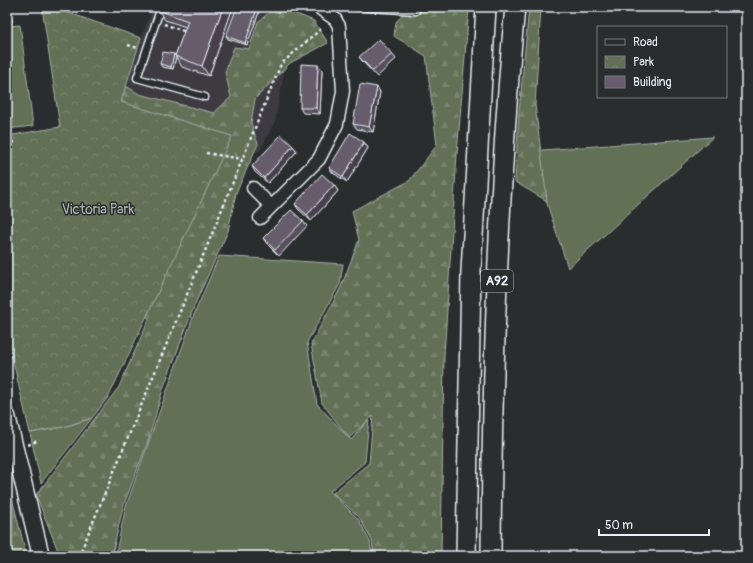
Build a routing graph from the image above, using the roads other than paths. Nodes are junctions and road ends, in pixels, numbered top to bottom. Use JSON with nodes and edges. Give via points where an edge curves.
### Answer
{"nodes":[{"id":1,"x":161,"y":7,"type":"edge"},
{"id":2,"x":318,"y":7,"type":"edge"},
{"id":3,"x":357,"y":7,"type":"edge"},
{"id":4,"x":418,"y":7,"type":"edge"},
{"id":5,"x":486,"y":7,"type":"edge"},
{"id":6,"x":515,"y":7,"type":"edge"},
{"id":7,"x":334,"y":12,"type":"edge"},
{"id":8,"x":205,"y":97,"type":"dead end"},
{"id":9,"x":253,"y":188,"type":"dead end"},
{"id":10,"x":271,"y":206,"type":"junction"},
{"id":11,"x":260,"y":218,"type":"dead end"},
{"id":12,"x":7,"y":416,"type":"edge"},
{"id":13,"x":40,"y":556,"type":"edge"},
{"id":14,"x":466,"y":556,"type":"edge"},
{"id":15,"x":491,"y":556,"type":"edge"}],
"edges":[{"from":1,"to":8,"type":"lane","via":[[137,78]]},
{"from":2,"to":7,"type":"street"},
{"from":3,"to":4,"type":"lane","via":[[416,12]]},
{"from":5,"to":14,"type":"highway","number":"A92","via":[[470,271]]},
{"from":6,"to":15,"type":"highway","number":"A92","via":[[502,167],[494,345]]},
{"from":7,"to":10,"type":"street","via":[[339,26],[343,91],[337,124],[318,159]]},
{"from":9,"to":10,"type":"street"},
{"from":10,"to":11,"type":"street"},
{"from":12,"to":13,"type":"main road"}]}
